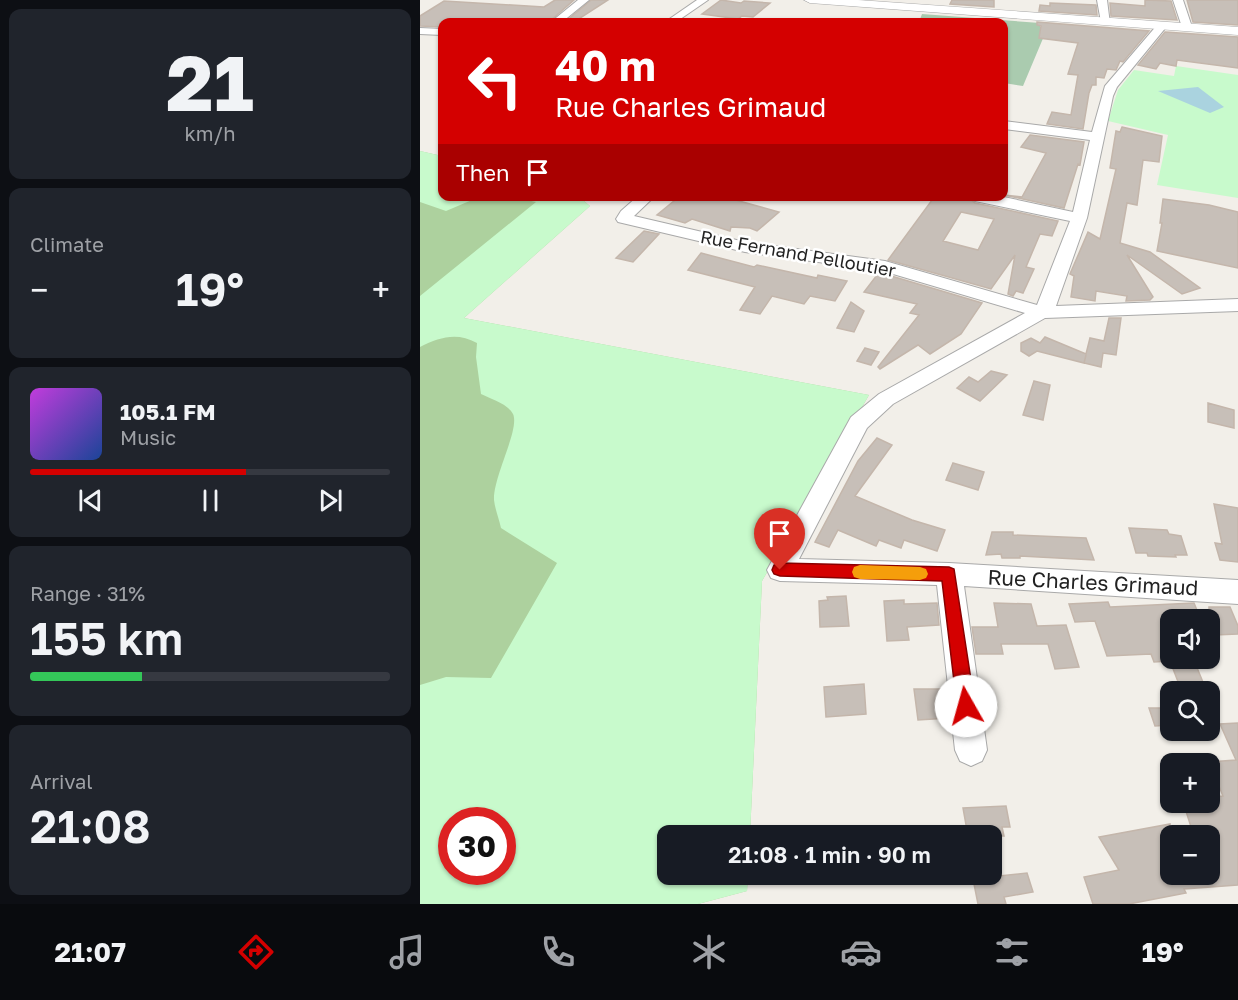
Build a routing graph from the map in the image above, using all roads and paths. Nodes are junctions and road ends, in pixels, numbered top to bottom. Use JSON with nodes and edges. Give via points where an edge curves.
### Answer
{"nodes":[{"id":1,"x":584,"y":0,"type":"edge"},
{"id":2,"x":703,"y":0,"type":"edge"},
{"id":3,"x":810,"y":0,"type":"edge"},
{"id":4,"x":1102,"y":0,"type":"edge"},
{"id":5,"x":1178,"y":0,"type":"edge"},
{"id":6,"x":561,"y":18,"type":"edge"},
{"id":7,"x":676,"y":18,"type":"edge"},
{"id":8,"x":1106,"y":22,"type":"junction"},
{"id":9,"x":1162,"y":26,"type":"junction"},
{"id":10,"x":1188,"y":27,"type":"junction"},
{"id":11,"x":420,"y":31,"type":"edge"},
{"id":12,"x":1238,"y":31,"type":"edge"},
{"id":13,"x":438,"y":32,"type":"edge"},
{"id":14,"x":1008,"y":126,"type":"edge"},
{"id":15,"x":1097,"y":137,"type":"junction"},
{"id":16,"x":642,"y":201,"type":"edge"},
{"id":17,"x":999,"y":201,"type":"edge"},
{"id":18,"x":1079,"y":218,"type":"junction"},
{"id":19,"x":1238,"y":305,"type":"edge"},
{"id":20,"x":1041,"y":312,"type":"junction"},
{"id":21,"x":949,"y":574,"type":"junction"},
{"id":22,"x":1238,"y":592,"type":"edge"},
{"id":23,"x":971,"y":750,"type":"dead end"}],
"edges":[{"from":1,"to":6,"type":"street"},
{"from":2,"to":7,"type":"street"},
{"from":3,"to":8,"type":"street"},
{"from":4,"to":8,"type":"street"},
{"from":5,"to":10,"type":"street"},
{"from":8,"to":9,"type":"street"},
{"from":9,"to":10,"type":"street"},
{"from":9,"to":15,"type":"street","via":[[1111,86]]},
{"from":10,"to":12,"type":"street"},
{"from":11,"to":13,"type":"street"},
{"from":14,"to":15,"type":"street"},
{"from":15,"to":18,"type":"street"},
{"from":16,"to":20,"type":"street","name":"Rue Fernand Pelloutier","via":[[624,219],[745,247],[885,266]]},
{"from":17,"to":18,"type":"street"},
{"from":18,"to":20,"type":"street","via":[[1049,303]]},
{"from":19,"to":20,"type":"street"},
{"from":20,"to":21,"type":"street","name":"Rue Charles Grimaud","via":[[886,399],[859,423],[780,570]]},
{"from":21,"to":22,"type":"street","name":"Rue Charles Grimaud"},
{"from":21,"to":23,"type":"street"}]}
